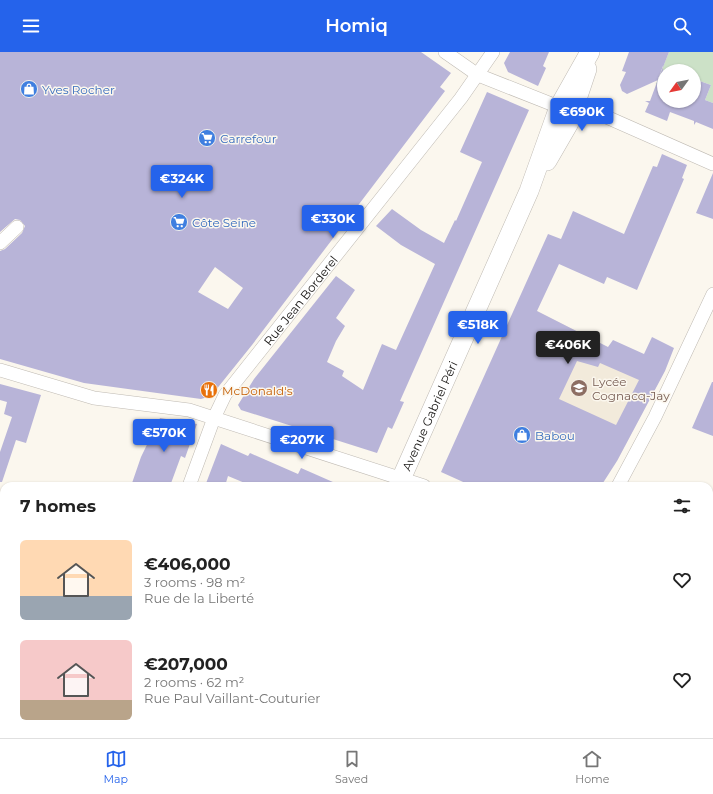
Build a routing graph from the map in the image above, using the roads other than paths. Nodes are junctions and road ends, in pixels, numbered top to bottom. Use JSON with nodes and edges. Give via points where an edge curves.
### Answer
{"nodes":[{"id":1,"x":445,"y":52,"type":"edge"},
{"id":2,"x":494,"y":52,"type":"edge"},
{"id":3,"x":591,"y":52,"type":"edge"},
{"id":4,"x":478,"y":75,"type":"junction"},
{"id":5,"x":577,"y":104,"type":"junction"},
{"id":6,"x":559,"y":107,"type":"junction"},
{"id":7,"x":713,"y":164,"type":"edge"},
{"id":8,"x":529,"y":192,"type":"junction"},
{"id":9,"x":18,"y":227,"type":"dead end"},
{"id":10,"x":0,"y":243,"type":"edge"},
{"id":11,"x":713,"y":294,"type":"edge"},
{"id":12,"x":0,"y":370,"type":"edge"},
{"id":13,"x":214,"y":418,"type":"junction"},
{"id":14,"x":190,"y":482,"type":"edge"},
{"id":15,"x":400,"y":482,"type":"edge"},
{"id":16,"x":620,"y":482,"type":"edge"}],
"edges":[{"from":1,"to":4,"type":"street"},
{"from":2,"to":4,"type":"street","name":"Rue Jean Borderel"},
{"from":3,"to":5,"type":"main road","name":"Avenue Gabriel Péri"},
{"from":3,"to":6,"type":"main road","name":"Avenue Gabriel Péri"},
{"from":4,"to":6,"type":"street"},
{"from":4,"to":13,"type":"street","name":"Rue Jean Borderel","via":[[225,395]]},
{"from":5,"to":7,"type":"street"},
{"from":5,"to":8,"type":"main road","name":"Avenue Gabriel Péri","via":[[566,130]]},
{"from":6,"to":8,"type":"main road","name":"Avenue Gabriel Péri"},
{"from":8,"to":15,"type":"main road","name":"Avenue Gabriel Péri"},
{"from":9,"to":10,"type":"street"},
{"from":11,"to":16,"type":"street"},
{"from":12,"to":13,"type":"street","via":[[94,398],[188,410]]},
{"from":13,"to":14,"type":"street","name":"Rue Jean Borderel"},
{"from":13,"to":15,"type":"street"}]}
